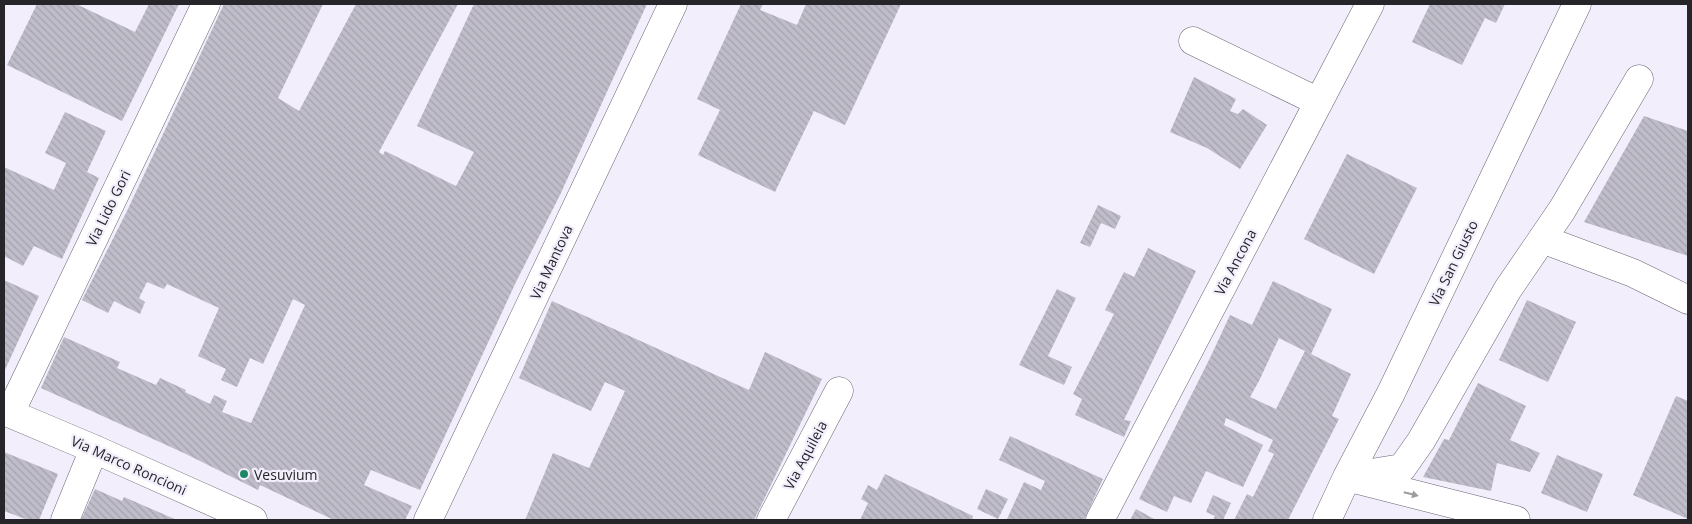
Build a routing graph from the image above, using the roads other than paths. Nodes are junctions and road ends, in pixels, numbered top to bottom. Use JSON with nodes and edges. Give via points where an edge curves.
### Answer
{"nodes":[{"id":1,"x":206,"y":4,"type":"edge"},
{"id":2,"x":674,"y":4,"type":"edge"},
{"id":3,"x":1370,"y":4,"type":"edge"},
{"id":4,"x":1576,"y":4,"type":"edge"},
{"id":5,"x":1193,"y":41,"type":"dead end"},
{"id":6,"x":1639,"y":79,"type":"dead end"},
{"id":7,"x":1319,"y":102,"type":"junction"},
{"id":8,"x":1542,"y":239,"type":"junction"},
{"id":9,"x":1688,"y":300,"type":"edge"},
{"id":10,"x":839,"y":390,"type":"dead end"},
{"id":11,"x":7,"y":412,"type":"edge"},
{"id":12,"x":94,"y":449,"type":"junction"},
{"id":13,"x":1347,"y":477,"type":"junction"},
{"id":14,"x":65,"y":520,"type":"edge"},
{"id":15,"x":253,"y":520,"type":"edge"},
{"id":16,"x":428,"y":520,"type":"edge"},
{"id":17,"x":771,"y":520,"type":"edge"},
{"id":18,"x":1100,"y":520,"type":"edge"},
{"id":19,"x":1327,"y":520,"type":"edge"},
{"id":20,"x":1516,"y":520,"type":"edge"}],
"edges":[{"from":1,"to":11,"type":"street","name":"Via Lido Gori"},
{"from":2,"to":16,"type":"street","name":"Via Mantova"},
{"from":3,"to":7,"type":"street","name":"Via Ancona"},
{"from":4,"to":13,"type":"street","name":"Via San Giusto","via":[[1391,393]]},
{"from":5,"to":7,"type":"street"},
{"from":6,"to":8,"type":"street"},
{"from":7,"to":18,"type":"street","name":"Via Ancona"},
{"from":8,"to":9,"type":"street","via":[[1633,273]]},
{"from":8,"to":13,"type":"street","via":[[1508,289],[1421,441],[1402,468]]},
{"from":10,"to":17,"type":"street","name":"Via Aquileia"},
{"from":11,"to":12,"type":"street","name":"Via Marco Roncioni"},
{"from":12,"to":14,"type":"street"},
{"from":12,"to":15,"type":"street","name":"Via Marco Roncioni"},
{"from":13,"to":19,"type":"street","name":"Via San Giusto"},
{"from":13,"to":20,"type":"street","one_way":true}]}
